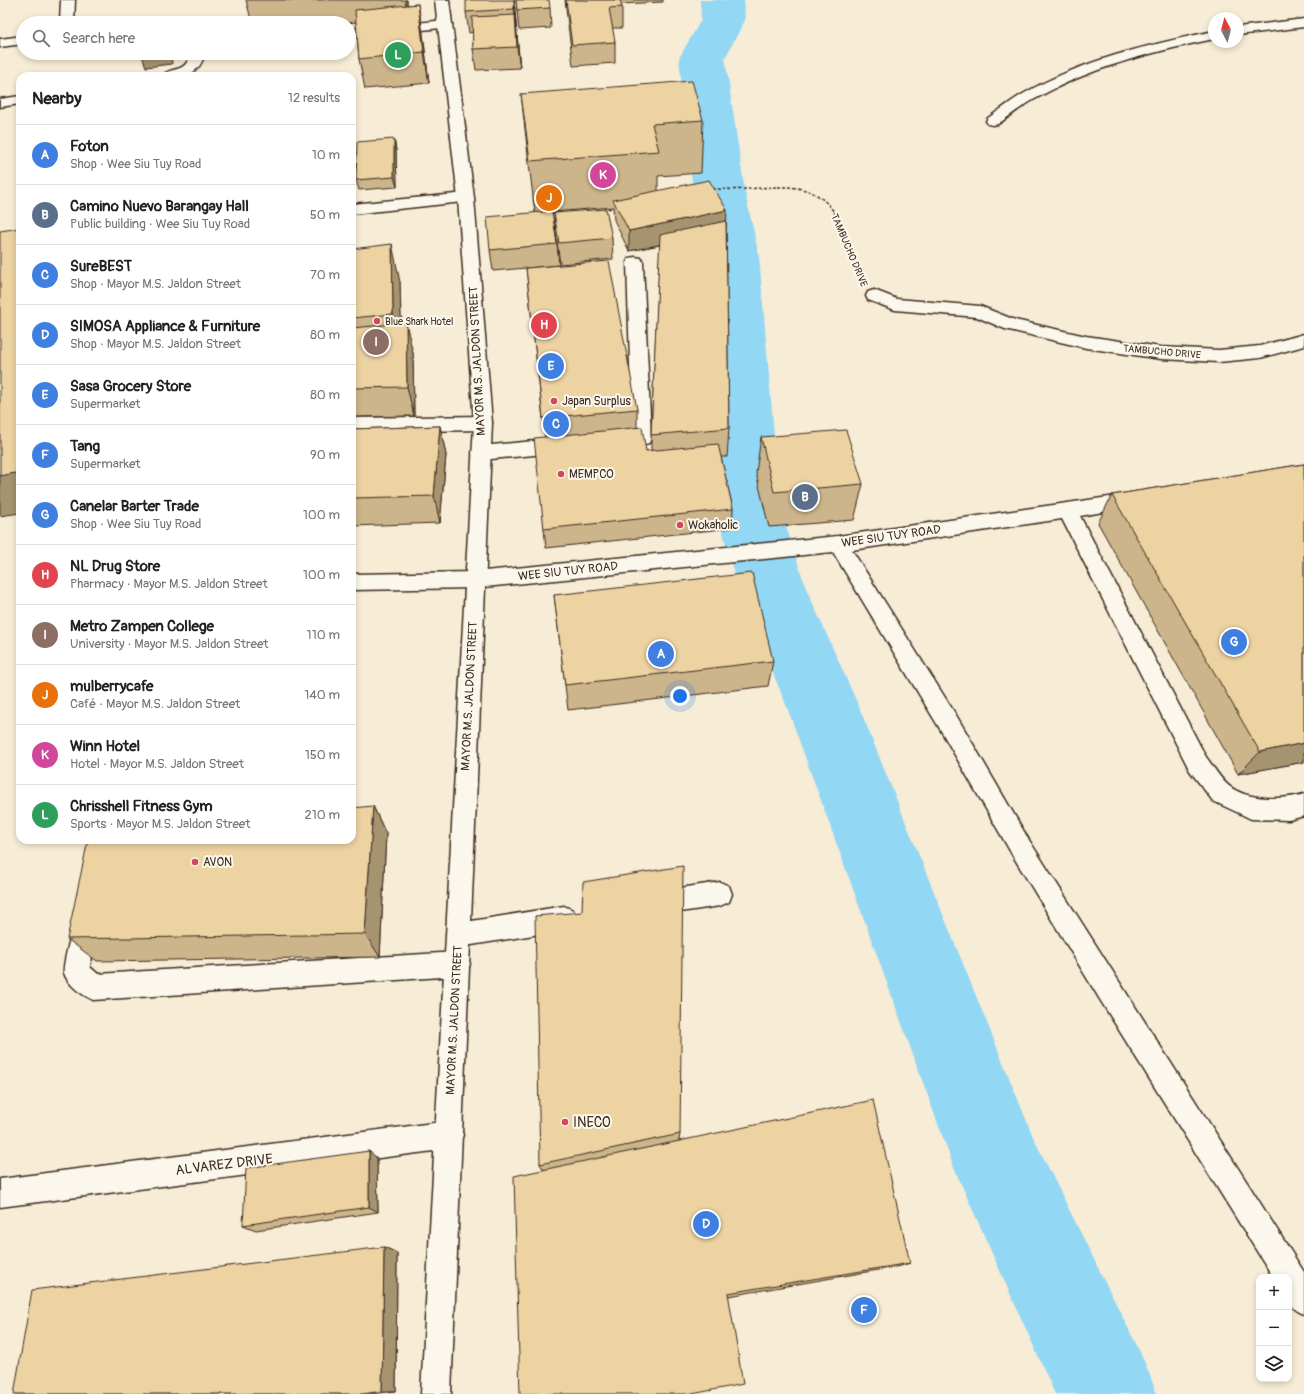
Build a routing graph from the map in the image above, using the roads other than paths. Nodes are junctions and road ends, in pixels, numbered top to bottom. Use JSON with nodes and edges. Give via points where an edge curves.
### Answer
{"nodes":[{"id":1,"x":68,"y":0,"type":"edge"},
{"id":2,"x":442,"y":0,"type":"edge"},
{"id":3,"x":67,"y":16,"type":"edge"},
{"id":4,"x":1304,"y":23,"type":"edge"},
{"id":5,"x":445,"y":24,"type":"junction"},
{"id":6,"x":1244,"y":30,"type":"edge"},
{"id":7,"x":356,"y":33,"type":"edge"},
{"id":8,"x":1208,"y":37,"type":"edge"},
{"id":9,"x":16,"y":41,"type":"edge"},
{"id":10,"x":0,"y":42,"type":"edge"},
{"id":11,"x":196,"y":60,"type":"edge"},
{"id":12,"x":185,"y":72,"type":"edge"},
{"id":13,"x":16,"y":101,"type":"edge"},
{"id":14,"x":0,"y":103,"type":"edge"},
{"id":15,"x":993,"y":121,"type":"dead end"},
{"id":16,"x":466,"y":198,"type":"junction"},
{"id":17,"x":356,"y":209,"type":"edge"},
{"id":18,"x":635,"y":262,"type":"dead end"},
{"id":19,"x":874,"y":296,"type":"road end"},
{"id":20,"x":1304,"y":340,"type":"edge"},
{"id":21,"x":483,"y":423,"type":"junction"},
{"id":22,"x":356,"y":425,"type":"edge"},
{"id":23,"x":604,"y":441,"type":"edge"},
{"id":24,"x":581,"y":443,"type":"edge"},
{"id":25,"x":481,"y":453,"type":"junction"},
{"id":26,"x":1155,"y":498,"type":"edge"},
{"id":27,"x":1068,"y":512,"type":"junction"},
{"id":28,"x":838,"y":544,"type":"junction"},
{"id":29,"x":474,"y":580,"type":"junction"},
{"id":30,"x":356,"y":582,"type":"edge"},
{"id":31,"x":1304,"y":805,"type":"edge"},
{"id":32,"x":720,"y":894,"type":"dead end"},
{"id":33,"x":91,"y":902,"type":"edge"},
{"id":34,"x":635,"y":907,"type":"edge"},
{"id":35,"x":589,"y":914,"type":"edge"},
{"id":36,"x":459,"y":935,"type":"junction"},
{"id":37,"x":457,"y":964,"type":"junction"},
{"id":38,"x":449,"y":1135,"type":"junction"},
{"id":39,"x":0,"y":1193,"type":"edge"},
{"id":40,"x":1304,"y":1299,"type":"edge"},
{"id":41,"x":436,"y":1394,"type":"edge"}],
"edges":[{"from":1,"to":3,"type":"street"},
{"from":2,"to":5,"type":"street","name":"MAYOR M.S. JALDON STREET"},
{"from":4,"to":6,"type":"street"},
{"from":5,"to":7,"type":"street"},
{"from":5,"to":16,"type":"street","name":"MAYOR M.S. JALDON STREET"},
{"from":8,"to":15,"type":"street","via":[[1159,47],[1103,63],[1028,97]]},
{"from":9,"to":10,"type":"street"},
{"from":11,"to":12,"type":"street"},
{"from":13,"to":14,"type":"street"},
{"from":16,"to":17,"type":"street"},
{"from":16,"to":21,"type":"street","name":"MAYOR M.S. JALDON STREET"},
{"from":18,"to":23,"type":"street","via":[[642,438]]},
{"from":19,"to":20,"type":"street","name":"TAMBUCHO DRIVE","via":[[895,304],[980,312],[1012,325],[1086,342],[1161,353],[1219,356],[1260,352]]},
{"from":21,"to":22,"type":"street"},
{"from":21,"to":25,"type":"street","name":"MAYOR M.S. JALDON STREET"},
{"from":24,"to":25,"type":"street"},
{"from":25,"to":29,"type":"street","name":"MAYOR M.S. JALDON STREET"},
{"from":26,"to":27,"type":"street","name":"WEE SIU TUY ROAD"},
{"from":27,"to":28,"type":"street","name":"WEE SIU TUY ROAD"},
{"from":27,"to":31,"type":"street","via":[[1198,764],[1221,794],[1251,808],[1289,809]]},
{"from":28,"to":29,"type":"street","name":"WEE SIU TUY ROAD"},
{"from":28,"to":40,"type":"street","via":[[1108,989]]},
{"from":29,"to":30,"type":"street","name":"WEE SIU TUY ROAD"},
{"from":29,"to":36,"type":"street","name":"MAYOR M.S. JALDON STREET"},
{"from":32,"to":34,"type":"street"},
{"from":33,"to":37,"type":"street","via":[[76,971],[93,987]]},
{"from":35,"to":36,"type":"street"},
{"from":36,"to":37,"type":"street","name":"MAYOR M.S. JALDON STREET"},
{"from":37,"to":38,"type":"street","name":"MAYOR M.S. JALDON STREET"},
{"from":38,"to":39,"type":"street","name":"ALVAREZ DRIVE"},
{"from":38,"to":41,"type":"street","name":"MAYOR M.S. JALDON STREET"}]}
